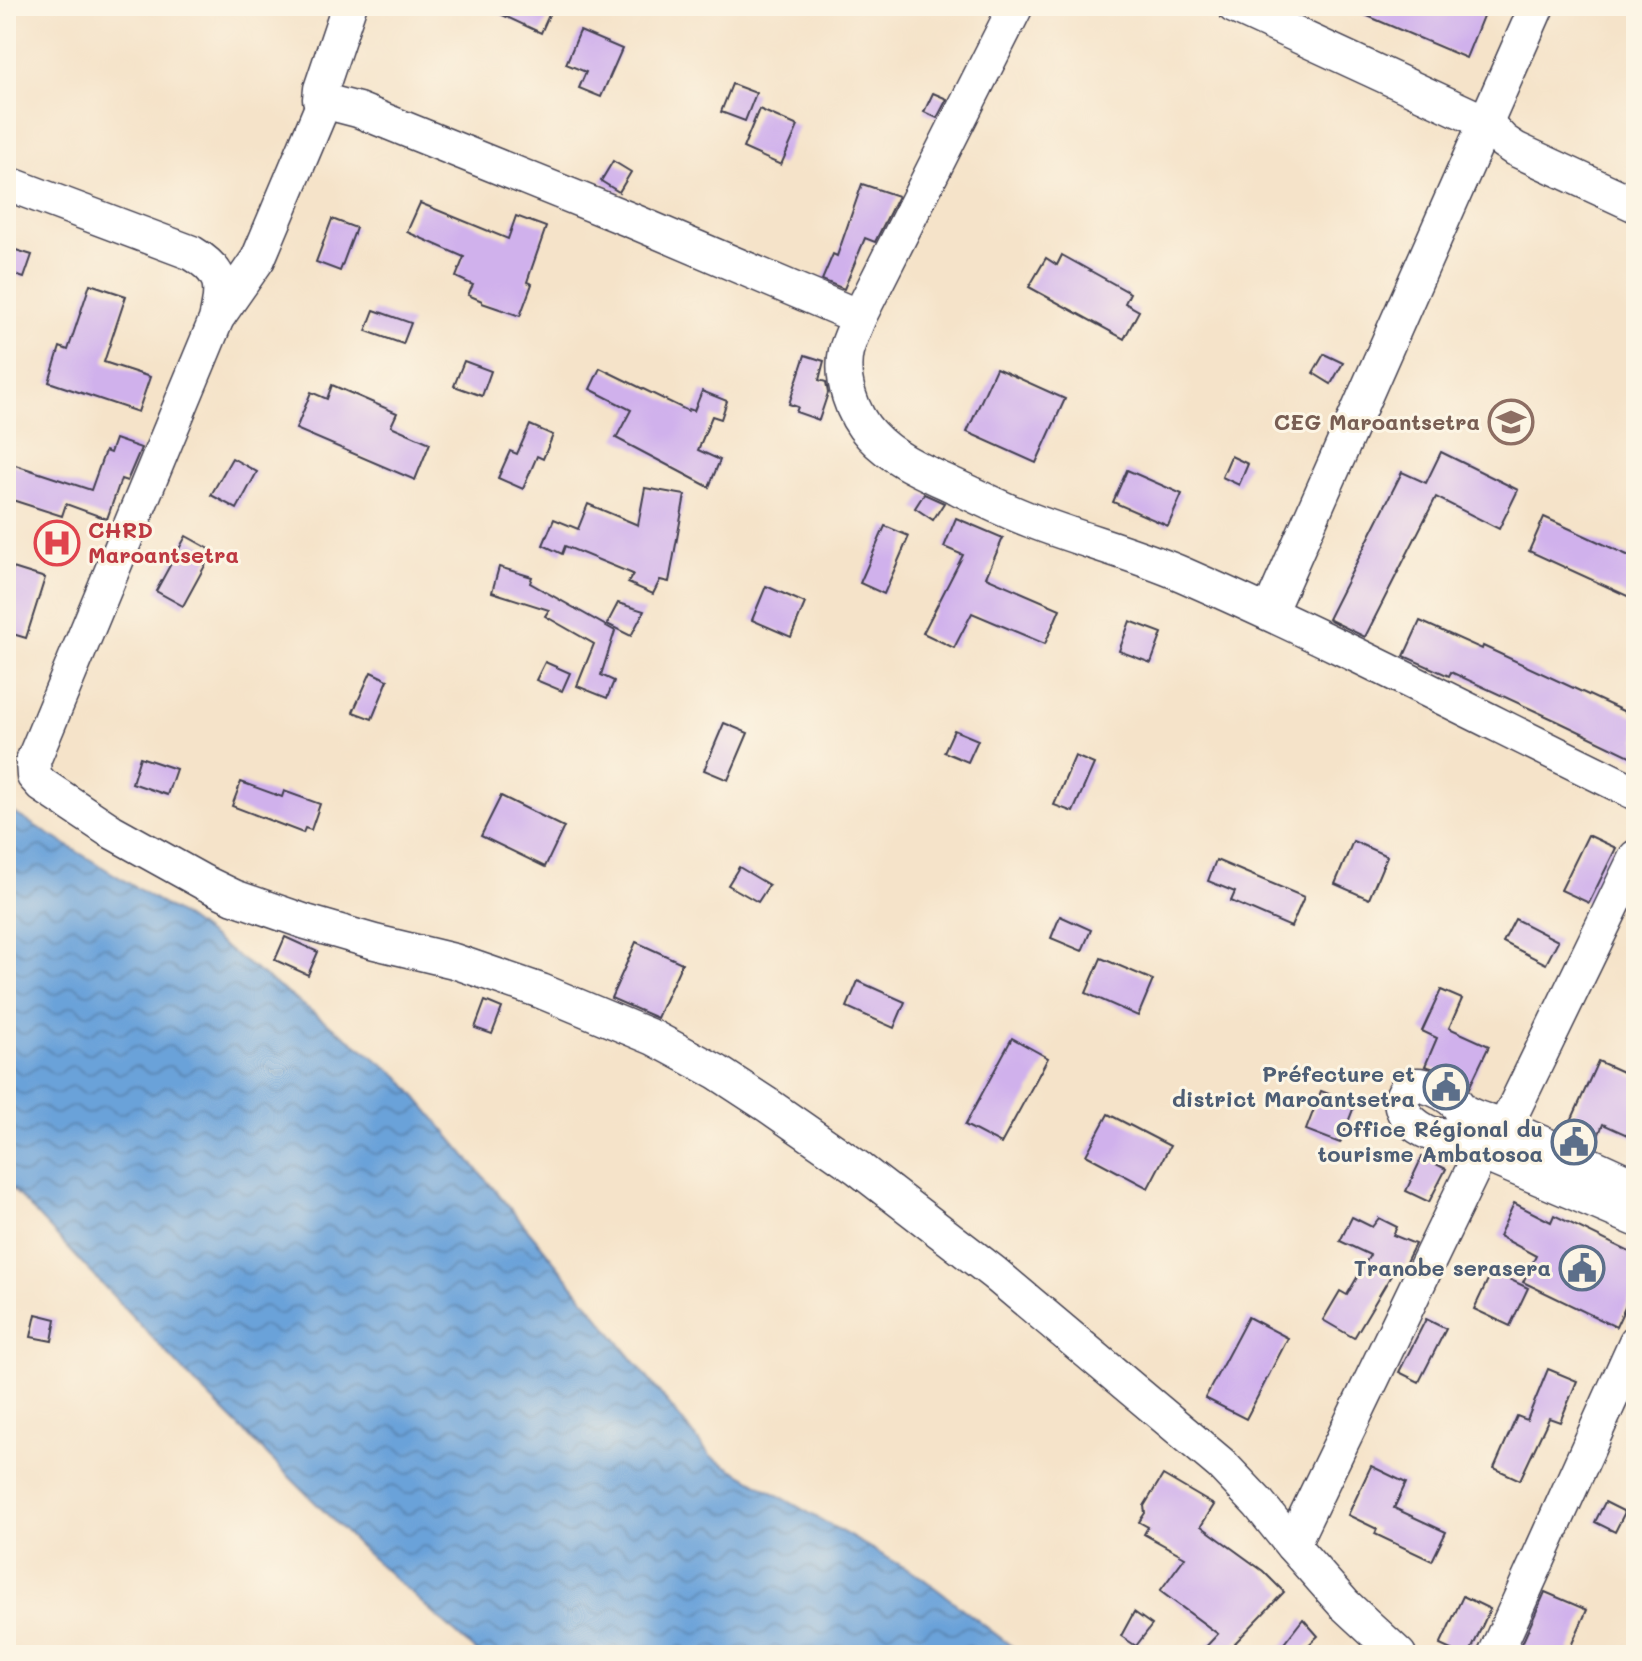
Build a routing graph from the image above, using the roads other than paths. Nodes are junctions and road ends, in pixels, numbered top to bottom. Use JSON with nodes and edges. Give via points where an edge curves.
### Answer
{"nodes":[{"id":1,"x":349,"y":6,"type":"edge"},
{"id":2,"x":1016,"y":6,"type":"edge"},
{"id":3,"x":1234,"y":6,"type":"edge"},
{"id":4,"x":1537,"y":6,"type":"edge"},
{"id":5,"x":322,"y":107,"type":"junction"},
{"id":6,"x":1485,"y":122,"type":"junction"},
{"id":7,"x":6,"y":183,"type":"edge"},
{"id":8,"x":1636,"y":205,"type":"edge"},
{"id":9,"x":859,"y":317,"type":"junction"},
{"id":10,"x":216,"y":320,"type":"junction"},
{"id":11,"x":1269,"y":613,"type":"junction"},
{"id":12,"x":1636,"y":793,"type":"edge"},
{"id":13,"x":1636,"y":857,"type":"edge"},
{"id":14,"x":1505,"y":1127,"type":"junction"},
{"id":15,"x":1481,"y":1153,"type":"junction"},
{"id":16,"x":1636,"y":1186,"type":"edge"},
{"id":17,"x":1636,"y":1219,"type":"edge"},
{"id":18,"x":1636,"y":1342,"type":"edge"},
{"id":19,"x":1292,"y":1545,"type":"junction"},
{"id":20,"x":1399,"y":1655,"type":"edge"},
{"id":21,"x":1495,"y":1655,"type":"edge"}],
"edges":[{"from":1,"to":5,"type":"street","via":[[321,89]]},
{"from":2,"to":9,"type":"street"},
{"from":3,"to":6,"type":"street"},
{"from":4,"to":6,"type":"street"},
{"from":5,"to":9,"type":"street","via":[[335,104],[358,110]]},
{"from":5,"to":10,"type":"street","via":[[258,259]]},
{"from":6,"to":8,"type":"street","via":[[1515,149]]},
{"from":6,"to":11,"type":"street"},
{"from":7,"to":10,"type":"street","via":[[206,261],[221,283]]},
{"from":9,"to":11,"type":"street","via":[[846,353],[846,381],[869,434],[890,453],[1028,519],[1147,559]]},
{"from":10,"to":19,"type":"street","via":[[33,761],[34,776],[111,831],[234,897],[541,991],[654,1038],[717,1072],[858,1168],[994,1273],[1221,1464]]},
{"from":11,"to":12,"type":"street"},
{"from":13,"to":14,"type":"street"},
{"from":14,"to":15,"type":"street"},
{"from":14,"to":15,"type":"street","via":[[1463,1112],[1428,1087],[1407,1088],[1401,1104],[1411,1121],[1431,1133],[1456,1135]]},
{"from":14,"to":16,"type":"street"},
{"from":15,"to":17,"type":"street"},
{"from":15,"to":19,"type":"street"},
{"from":18,"to":21,"type":"street"},
{"from":19,"to":20,"type":"street"}]}
